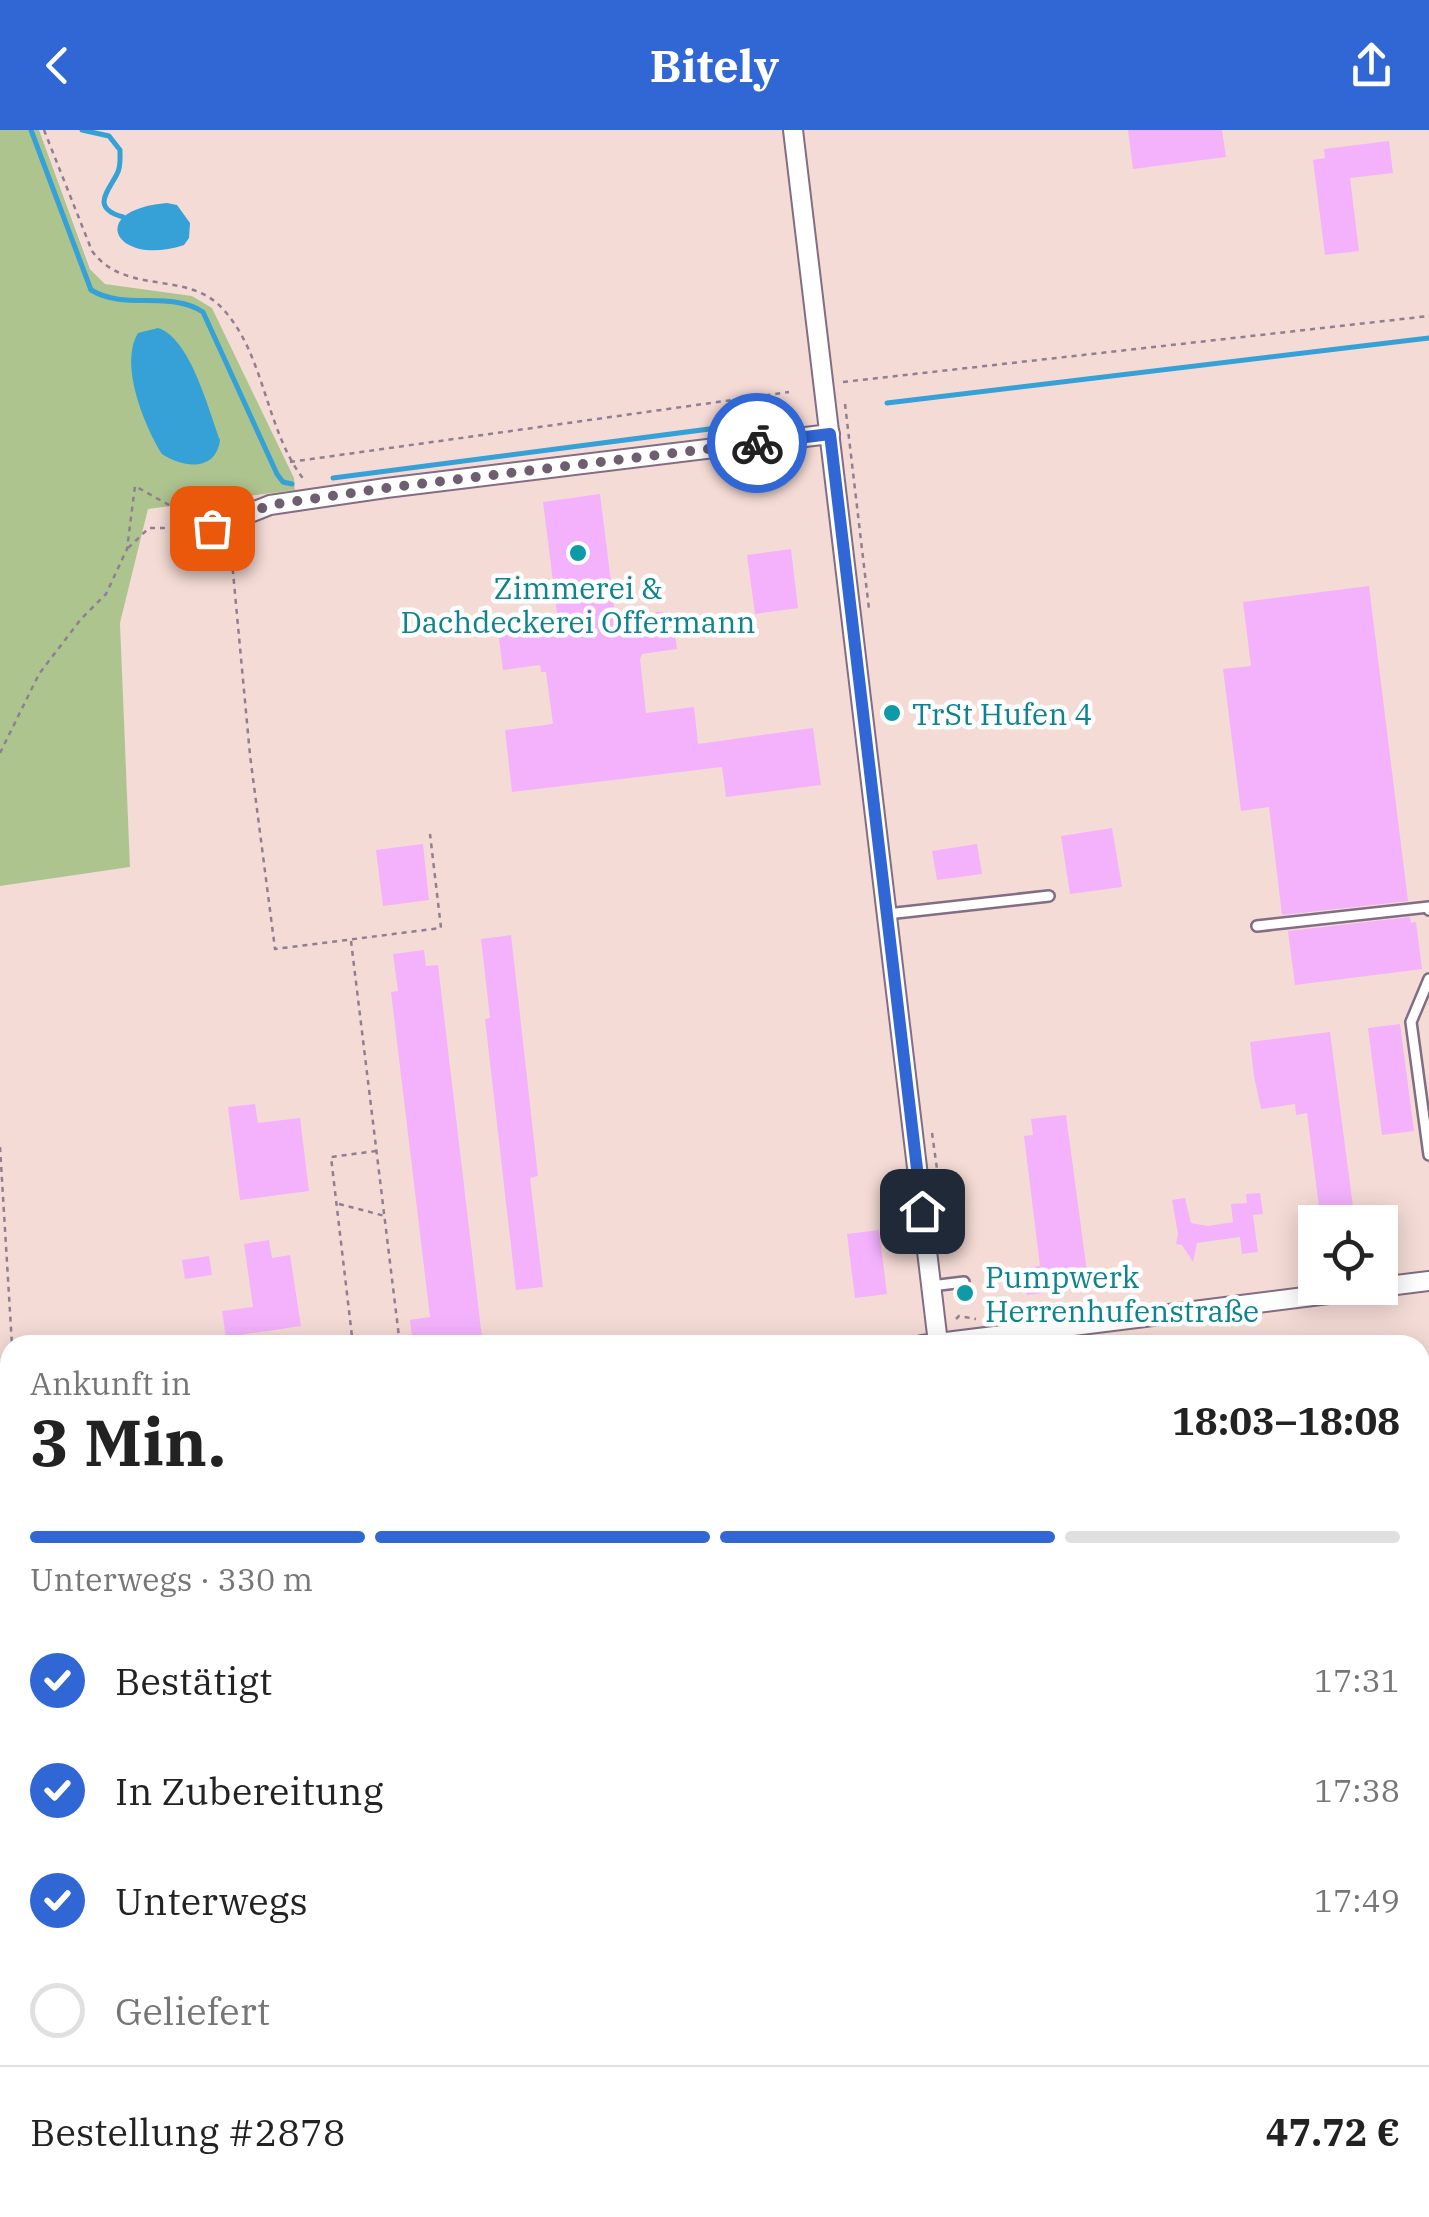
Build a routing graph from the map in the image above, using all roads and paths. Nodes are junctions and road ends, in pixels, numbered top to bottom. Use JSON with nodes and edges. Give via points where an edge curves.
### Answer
{"nodes":[{"id":1,"x":44,"y":130,"type":"edge"},
{"id":2,"x":793,"y":130,"type":"edge"},
{"id":3,"x":1429,"y":316,"type":"edge"},
{"id":4,"x":842,"y":382,"type":"dead end"},
{"id":5,"x":788,"y":392,"type":"dead end"},
{"id":6,"x":830,"y":434,"type":"junction"},
{"id":7,"x":290,"y":462,"type":"junction"},
{"id":8,"x":317,"y":498,"type":"junction"},
{"id":9,"x":212,"y":528,"type":"junction"},
{"id":10,"x":127,"y":549,"type":"junction"},
{"id":11,"x":0,"y":753,"type":"edge"},
{"id":12,"x":430,"y":834,"type":"dead end"},
{"id":13,"x":1049,"y":896,"type":"dead end"},
{"id":14,"x":1429,"y":910,"type":"edge"},
{"id":15,"x":887,"y":914,"type":"junction"},
{"id":16,"x":1256,"y":926,"type":"dead end"},
{"id":17,"x":350,"y":940,"type":"junction"},
{"id":18,"x":1429,"y":979,"type":"edge"},
{"id":19,"x":0,"y":1147,"type":"edge"},
{"id":20,"x":378,"y":1150,"type":"junction"},
{"id":21,"x":1429,"y":1155,"type":"edge"},
{"id":22,"x":338,"y":1204,"type":"junction"},
{"id":23,"x":386,"y":1217,"type":"junction"},
{"id":24,"x":1429,"y":1281,"type":"edge"},
{"id":25,"x":964,"y":1282,"type":"dead end"},
{"id":26,"x":1398,"y":1285,"type":"edge"},
{"id":27,"x":931,"y":1286,"type":"junction"},
{"id":28,"x":1298,"y":1297,"type":"edge"},
{"id":29,"x":11,"y":1335,"type":"edge"},
{"id":30,"x":352,"y":1335,"type":"edge"},
{"id":31,"x":399,"y":1335,"type":"edge"},
{"id":32,"x":930,"y":1335,"type":"edge"},
{"id":33,"x":1001,"y":1335,"type":"edge"}],
"edges":[{"from":1,"to":7,"type":"path","via":[[104,267],[198,290],[240,332]]},
{"from":2,"to":6,"type":"street"},
{"from":3,"to":4,"type":"path"},
{"from":5,"to":7,"type":"path"},
{"from":6,"to":8,"type":"street"},
{"from":6,"to":15,"type":"street"},
{"from":7,"to":8,"type":"path"},
{"from":8,"to":9,"type":"street","via":[[270,505]]},
{"from":9,"to":10,"type":"path","via":[[149,528]]},
{"from":9,"to":10,"type":"path","via":[[135,486]]},
{"from":9,"to":17,"type":"path","via":[[227,542],[233,572],[275,949]]},
{"from":10,"to":11,"type":"path","via":[[106,594],[40,674]]},
{"from":12,"to":17,"type":"path","via":[[441,928]]},
{"from":13,"to":15,"type":"lane"},
{"from":14,"to":16,"type":"lane"},
{"from":15,"to":27,"type":"street"},
{"from":17,"to":20,"type":"path"},
{"from":18,"to":21,"type":"lane","via":[[1411,1022]]},
{"from":19,"to":29,"type":"path"},
{"from":20,"to":22,"type":"path","via":[[330,1157]]},
{"from":20,"to":23,"type":"path"},
{"from":22,"to":23,"type":"path"},
{"from":22,"to":30,"type":"path"},
{"from":23,"to":31,"type":"path"},
{"from":24,"to":26,"type":"street"},
{"from":25,"to":27,"type":"lane"},
{"from":27,"to":32,"type":"street"},
{"from":28,"to":33,"type":"street"}]}
